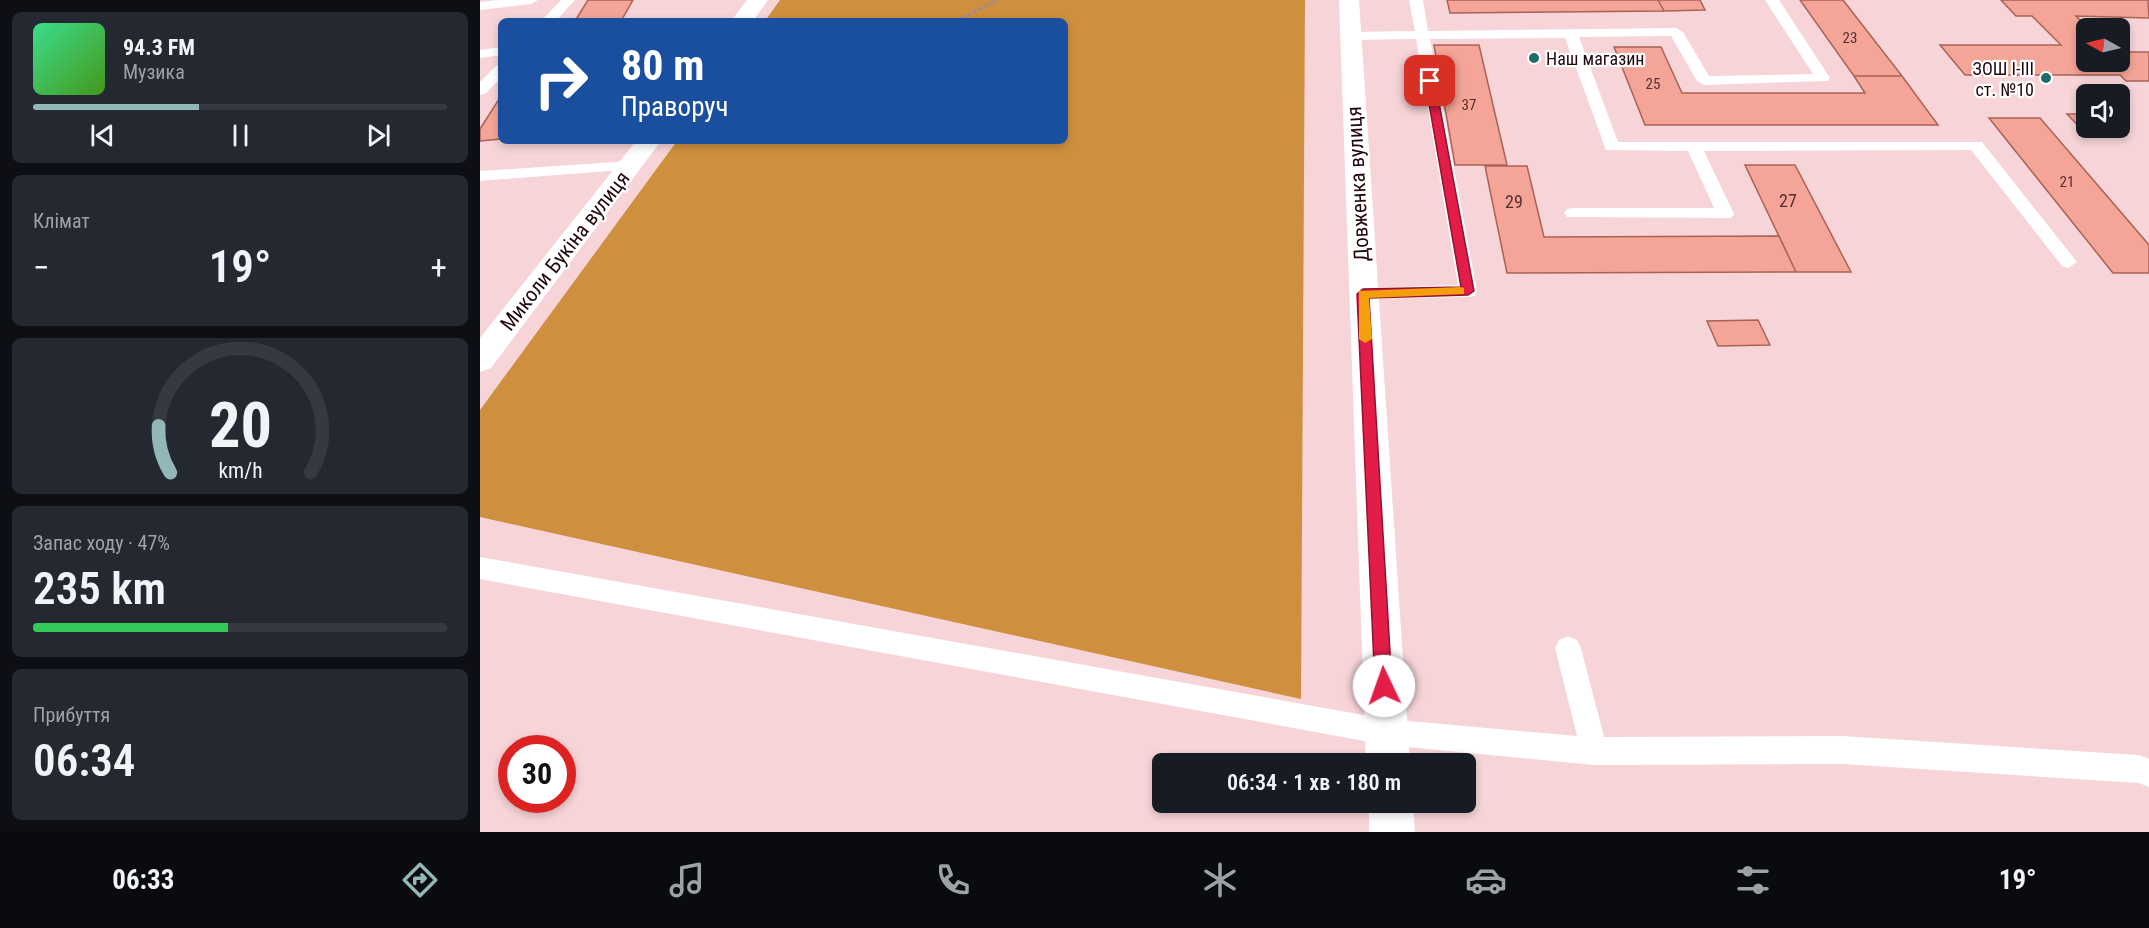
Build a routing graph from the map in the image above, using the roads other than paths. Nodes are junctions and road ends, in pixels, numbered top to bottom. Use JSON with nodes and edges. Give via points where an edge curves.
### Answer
{"nodes":[{"id":1,"x":531,"y":0,"type":"edge"},
{"id":2,"x":568,"y":0,"type":"edge"},
{"id":3,"x":758,"y":0,"type":"edge"},
{"id":4,"x":1349,"y":0,"type":"edge"},
{"id":5,"x":1416,"y":0,"type":"edge"},
{"id":6,"x":1772,"y":0,"type":"edge"},
{"id":7,"x":480,"y":6,"type":"edge"},
{"id":8,"x":551,"y":18,"type":"edge"},
{"id":9,"x":744,"y":18,"type":"edge"},
{"id":10,"x":1570,"y":33,"type":"junction"},
{"id":11,"x":1422,"y":35,"type":"junction"},
{"id":12,"x":1351,"y":36,"type":"junction"},
{"id":13,"x":498,"y":51,"type":"edge"},
{"id":14,"x":480,"y":54,"type":"edge"},
{"id":15,"x":498,"y":72,"type":"edge"},
{"id":16,"x":480,"y":91,"type":"edge"},
{"id":17,"x":647,"y":144,"type":"edge"},
{"id":18,"x":1694,"y":146,"type":"junction"},
{"id":19,"x":630,"y":166,"type":"junction"},
{"id":20,"x":480,"y":176,"type":"edge"},
{"id":21,"x":1573,"y":213,"type":"dead end"},
{"id":22,"x":2068,"y":262,"type":"dead end"},
{"id":23,"x":1363,"y":294,"type":"junction"},
{"id":24,"x":480,"y":360,"type":"edge"},
{"id":25,"x":480,"y":567,"type":"edge"},
{"id":26,"x":1568,"y":648,"type":"dead end"},
{"id":27,"x":1386,"y":732,"type":"junction"},
{"id":28,"x":1594,"y":751,"type":"junction"},
{"id":29,"x":1387,"y":753,"type":"edge"},
{"id":30,"x":2149,"y":773,"type":"edge"},
{"id":31,"x":1391,"y":813,"type":"edge"},
{"id":32,"x":1392,"y":832,"type":"edge"}],
"edges":[{"from":1,"to":7,"type":"lane"},
{"from":2,"to":8,"type":"lane"},
{"from":3,"to":9,"type":"street"},
{"from":4,"to":12,"type":"street","name":"Довженка вулиця"},
{"from":5,"to":11,"type":"lane"},
{"from":6,"to":10,"type":"lane","via":[[1823,78],[1704,81],[1676,32]]},
{"from":10,"to":11,"type":"lane"},
{"from":10,"to":18,"type":"lane","via":[[1612,147]]},
{"from":11,"to":12,"type":"lane"},
{"from":11,"to":23,"type":"lane","via":[[1468,291]]},
{"from":12,"to":23,"type":"street","name":"Довженка вулиця"},
{"from":13,"to":14,"type":"lane"},
{"from":15,"to":16,"type":"lane"},
{"from":17,"to":19,"type":"street","name":"Миколи Букіна вулиця"},
{"from":18,"to":21,"type":"lane","via":[[1725,214]]},
{"from":18,"to":22,"type":"lane","via":[[1976,145]]},
{"from":19,"to":20,"type":"lane"},
{"from":19,"to":24,"type":"street","name":"Миколи Букіна вулиця"},
{"from":23,"to":27,"type":"street","name":"Довженка вулиця"},
{"from":25,"to":27,"type":"lane"},
{"from":26,"to":28,"type":"lane"},
{"from":27,"to":28,"type":"lane"},
{"from":27,"to":29,"type":"street","name":"Довженка вулиця"},
{"from":28,"to":30,"type":"lane","via":[[1842,750],[2139,769]]},
{"from":31,"to":32,"type":"street"}]}
